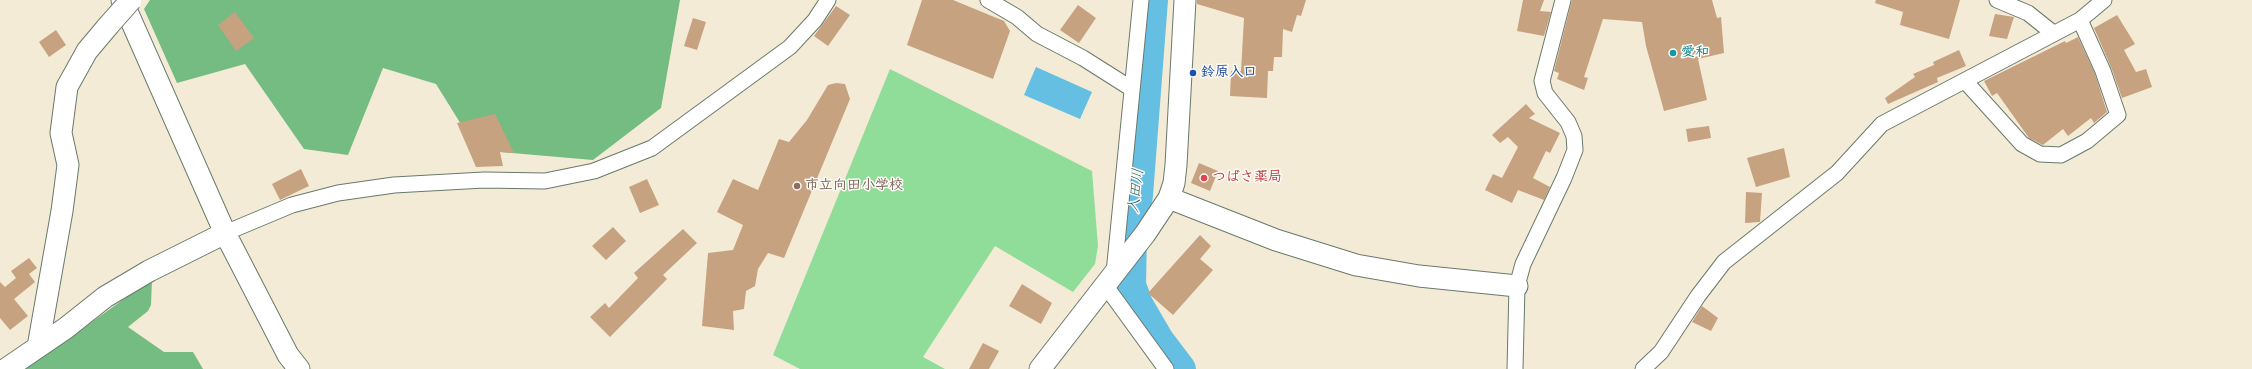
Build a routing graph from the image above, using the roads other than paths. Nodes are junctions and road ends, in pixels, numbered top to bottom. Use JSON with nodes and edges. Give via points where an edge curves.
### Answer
{"nodes":[{"id":1,"x":122,"y":0,"type":"edge"},
{"id":2,"x":131,"y":0,"type":"edge"},
{"id":3,"x":828,"y":0,"type":"edge"},
{"id":4,"x":988,"y":0,"type":"edge"},
{"id":5,"x":1141,"y":0,"type":"edge"},
{"id":6,"x":1185,"y":0,"type":"edge"},
{"id":7,"x":1563,"y":0,"type":"edge"},
{"id":8,"x":1997,"y":0,"type":"edge"},
{"id":9,"x":2104,"y":0,"type":"edge"},
{"id":10,"x":2080,"y":20,"type":"junction"},
{"id":11,"x":2053,"y":33,"type":"junction"},
{"id":12,"x":1965,"y":81,"type":"junction"},
{"id":13,"x":1132,"y":89,"type":"junction"},
{"id":14,"x":1168,"y":198,"type":"junction"},
{"id":15,"x":225,"y":233,"type":"junction"},
{"id":16,"x":1110,"y":279,"type":"junction"},
{"id":17,"x":1517,"y":286,"type":"junction"},
{"id":18,"x":38,"y":347,"type":"junction"},
{"id":19,"x":6,"y":369,"type":"edge"},
{"id":20,"x":299,"y":369,"type":"edge"},
{"id":21,"x":1040,"y":369,"type":"edge"},
{"id":22,"x":1166,"y":369,"type":"edge"},
{"id":23,"x":1515,"y":369,"type":"edge"},
{"id":24,"x":1643,"y":369,"type":"edge"}],
"edges":[{"from":1,"to":15,"type":"street"},
{"from":2,"to":18,"type":"street","bridge":true,"via":[[87,51],[68,87],[61,133],[68,165]]},
{"from":3,"to":15,"type":"street","via":[[815,20],[790,46],[652,148],[594,171],[545,182],[484,180],[394,185],[338,193],[292,205]]},
{"from":4,"to":13,"type":"street","via":[[1017,17],[1037,34],[1083,58]]},
{"from":5,"to":13,"type":"street"},
{"from":6,"to":14,"type":"street","via":[[1176,166],[1174,183]]},
{"from":7,"to":17,"type":"street","via":[[1542,82],[1544,93],[1568,122],[1574,136],[1575,150],[1523,264]]},
{"from":8,"to":11,"type":"street","via":[[2028,13]]},
{"from":9,"to":10,"type":"street"},
{"from":10,"to":11,"type":"street"},
{"from":10,"to":12,"type":"street","via":[[2103,71],[2118,115],[2081,144],[2061,155],[2040,154],[2022,144]]},
{"from":11,"to":12,"type":"street"},
{"from":12,"to":24,"type":"street","via":[[1882,124],[1837,173],[1724,262],[1661,352]]},
{"from":13,"to":16,"type":"street"},
{"from":14,"to":16,"type":"street","via":[[1145,234]]},
{"from":14,"to":17,"type":"street","via":[[1276,240],[1356,264],[1419,276]]},
{"from":15,"to":18,"type":"street","via":[[149,271],[105,297]]},
{"from":15,"to":20,"type":"street","via":[[288,355]]},
{"from":16,"to":21,"type":"street"},
{"from":16,"to":22,"type":"street"},
{"from":17,"to":23,"type":"street"},
{"from":18,"to":19,"type":"street"}]}
